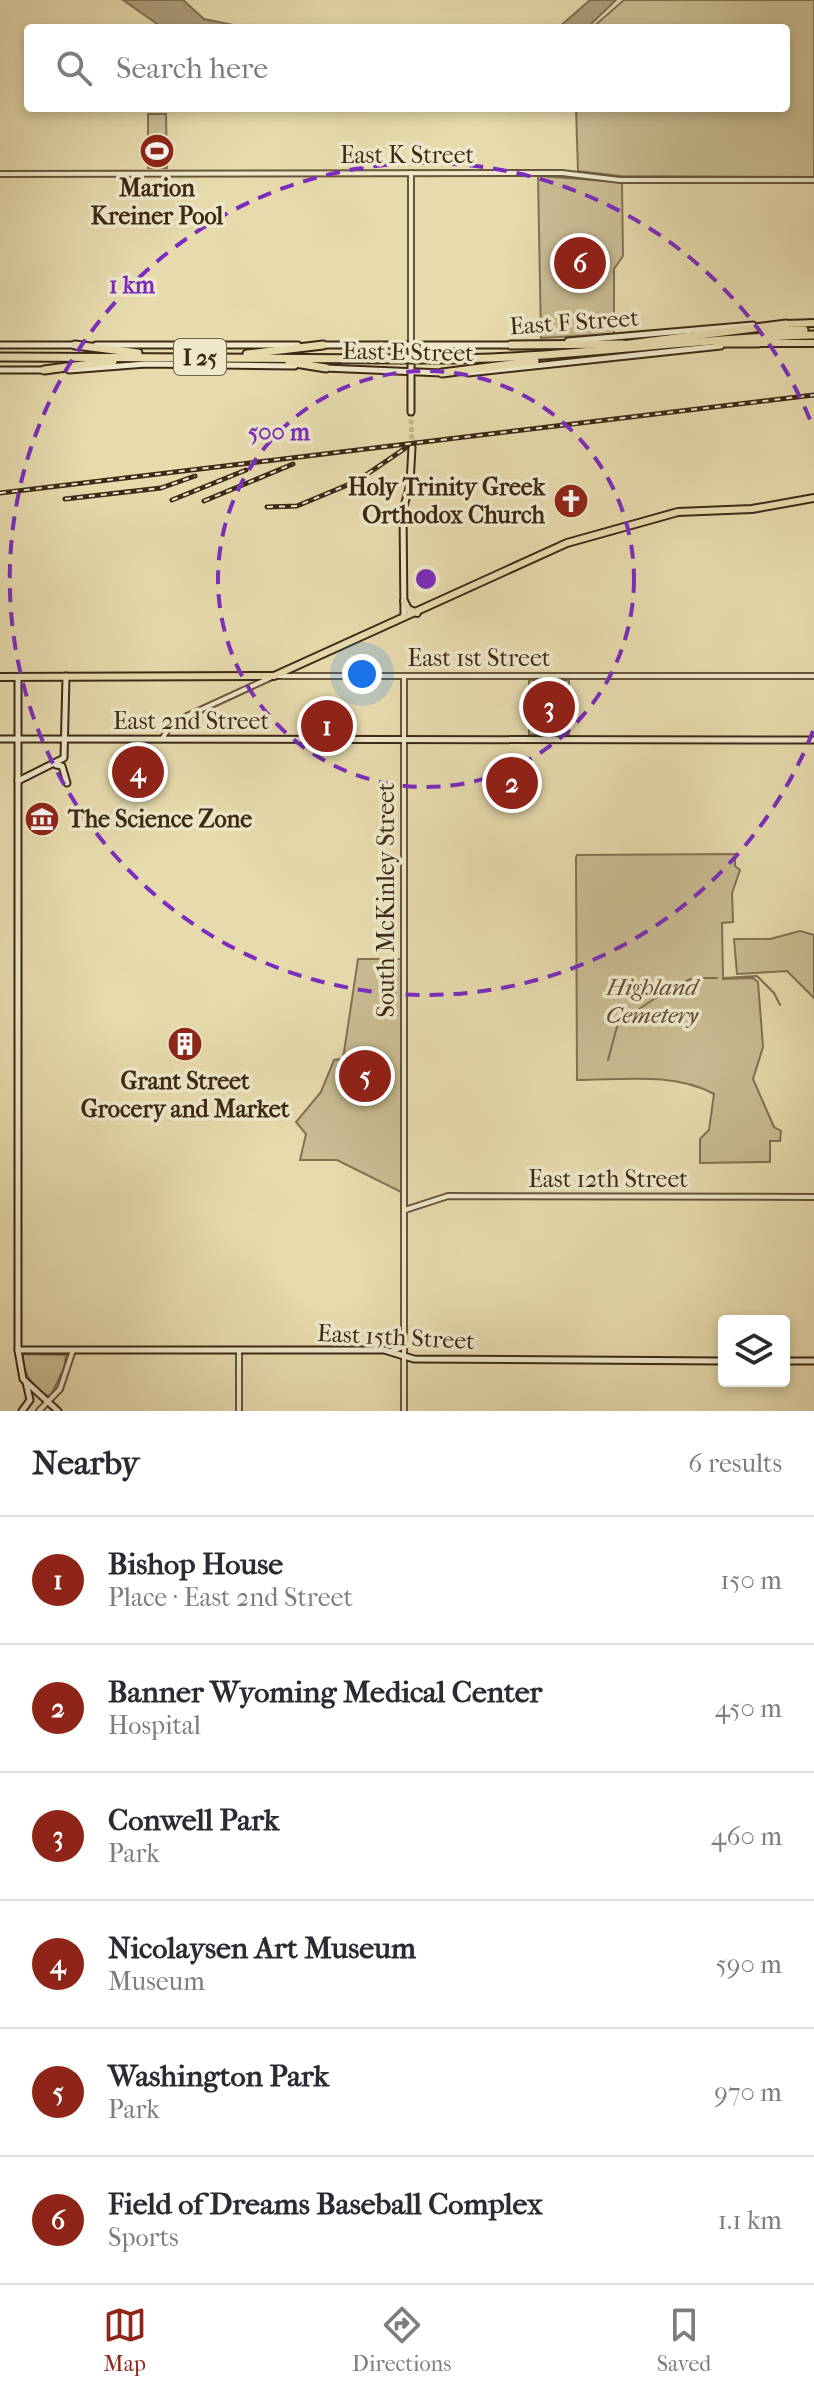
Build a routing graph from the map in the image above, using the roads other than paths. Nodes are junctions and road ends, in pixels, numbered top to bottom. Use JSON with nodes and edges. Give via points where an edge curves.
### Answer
{"nodes":[{"id":1,"x":411,"y":173,"type":"junction"},
{"id":2,"x":0,"y":174,"type":"edge"},
{"id":3,"x":814,"y":180,"type":"edge"},
{"id":4,"x":814,"y":323,"type":"edge"},
{"id":5,"x":786,"y":324,"type":"junction"},
{"id":6,"x":814,"y":333,"type":"edge"},
{"id":7,"x":706,"y":334,"type":"junction"},
{"id":8,"x":685,"y":343,"type":"junction"},
{"id":9,"x":758,"y":343,"type":"junction"},
{"id":10,"x":814,"y":343,"type":"edge"},
{"id":11,"x":629,"y":344,"type":"junction"},
{"id":12,"x":0,"y":345,"type":"edge"},
{"id":13,"x":75,"y":345,"type":"junction"},
{"id":14,"x":323,"y":345,"type":"junction"},
{"id":15,"x":511,"y":345,"type":"junction"},
{"id":16,"x":411,"y":346,"type":"junction"},
{"id":17,"x":581,"y":353,"type":"junction"},
{"id":18,"x":0,"y":355,"type":"edge"},
{"id":19,"x":140,"y":355,"type":"junction"},
{"id":20,"x":247,"y":356,"type":"junction"},
{"id":21,"x":421,"y":357,"type":"junction"},
{"id":22,"x":326,"y":368,"type":"junction"},
{"id":23,"x":0,"y":370,"type":"edge"},
{"id":24,"x":44,"y":370,"type":"junction"},
{"id":25,"x":411,"y":372,"type":"junction"},
{"id":26,"x":442,"y":373,"type":"junction"},
{"id":27,"x":411,"y":412,"type":"tunnel mouth"},
{"id":28,"x":412,"y":447,"type":"tunnel mouth"},
{"id":29,"x":814,"y":498,"type":"edge"},
{"id":30,"x":404,"y":601,"type":"junction"},
{"id":31,"x":417,"y":613,"type":"junction"},
{"id":32,"x":404,"y":618,"type":"junction"},
{"id":33,"x":297,"y":664,"type":"junction"},
{"id":34,"x":66,"y":676,"type":"junction"},
{"id":35,"x":274,"y":676,"type":"junction"},
{"id":36,"x":298,"y":676,"type":"junction"},
{"id":37,"x":404,"y":676,"type":"junction"},
{"id":38,"x":814,"y":676,"type":"edge"},
{"id":39,"x":0,"y":677,"type":"edge"},
{"id":40,"x":18,"y":677,"type":"junction"},
{"id":41,"x":18,"y":738,"type":"junction"},
{"id":42,"x":67,"y":738,"type":"junction"},
{"id":43,"x":0,"y":739,"type":"edge"},
{"id":44,"x":162,"y":739,"type":"junction"},
{"id":45,"x":404,"y":740,"type":"junction"},
{"id":46,"x":814,"y":740,"type":"edge"},
{"id":47,"x":51,"y":764,"type":"junction"},
{"id":48,"x":18,"y":781,"type":"junction"},
{"id":49,"x":67,"y":783,"type":"dead end"},
{"id":50,"x":814,"y":1197,"type":"edge"},
{"id":51,"x":418,"y":1205,"type":"junction"},
{"id":52,"x":405,"y":1210,"type":"junction"},
{"id":53,"x":405,"y":1221,"type":"junction"},
{"id":54,"x":404,"y":1346,"type":"junction"},
{"id":55,"x":18,"y":1350,"type":"junction"},
{"id":56,"x":73,"y":1350,"type":"junction"},
{"id":57,"x":239,"y":1350,"type":"junction"},
{"id":58,"x":392,"y":1351,"type":"junction"},
{"id":59,"x":404,"y":1358,"type":"junction"},
{"id":60,"x":718,"y":1361,"type":"edge"},
{"id":61,"x":790,"y":1361,"type":"edge"},
{"id":62,"x":814,"y":1361,"type":"edge"},
{"id":63,"x":25,"y":1381,"type":"junction"},
{"id":64,"x":49,"y":1403,"type":"junction"},
{"id":65,"x":22,"y":1411,"type":"edge"},
{"id":66,"x":39,"y":1411,"type":"edge"},
{"id":67,"x":58,"y":1411,"type":"edge"},
{"id":68,"x":239,"y":1411,"type":"edge"},
{"id":69,"x":404,"y":1411,"type":"edge"}],
"edges":[{"from":1,"to":2,"type":"street","name":"East K Street"},
{"from":1,"to":3,"type":"street","name":"East K Street"},
{"from":1,"to":16,"type":"street"},
{"from":4,"to":5,"type":"main road","name":"East F Street"},
{"from":5,"to":7,"type":"highway"},
{"from":5,"to":15,"type":"main road","name":"East F Street"},
{"from":6,"to":7,"type":"highway","number":"I 25"},
{"from":6,"to":8,"type":"highway","number":"I 25"},
{"from":7,"to":11,"type":"highway","number":"I 25"},
{"from":8,"to":9,"type":"highway"},
{"from":8,"to":17,"type":"highway","number":"I 25"},
{"from":9,"to":10,"type":"main road","name":"East E Street"},
{"from":9,"to":26,"type":"main road","name":"East E Street"},
{"from":11,"to":15,"type":"highway"},
{"from":11,"to":21,"type":"highway","number":"I 25"},
{"from":12,"to":13,"type":"main road","name":"East F Street"},
{"from":13,"to":14,"type":"main road","name":"East F Street"},
{"from":13,"to":19,"type":"highway"},
{"from":14,"to":16,"type":"main road","name":"East F Street"},
{"from":14,"to":20,"type":"highway"},
{"from":15,"to":16,"type":"main road","name":"East F Street"},
{"from":16,"to":25,"type":"main road"},
{"from":17,"to":21,"type":"highway","number":"I 25"},
{"from":17,"to":26,"type":"highway"},
{"from":18,"to":19,"type":"highway","number":"I 25"},
{"from":19,"to":20,"type":"highway","number":"I 25"},
{"from":19,"to":24,"type":"highway"},
{"from":20,"to":21,"type":"highway","number":"I 25","bridge":true},
{"from":20,"to":22,"type":"highway"},
{"from":22,"to":24,"type":"main road","name":"East E Street","via":[[146,364]]},
{"from":22,"to":25,"type":"main road","name":"East E Street"},
{"from":23,"to":24,"type":"main road","name":"East E Street"},
{"from":25,"to":26,"type":"main road","name":"East E Street"},
{"from":25,"to":27,"type":"main road"},
{"from":28,"to":30,"type":"main road","via":[[403,510]]},
{"from":29,"to":31,"type":"main road","via":[[752,509],[678,512],[578,540]]},
{"from":30,"to":31,"type":"main road"},
{"from":30,"to":32,"type":"main road"},
{"from":31,"to":32,"type":"main road"},
{"from":32,"to":33,"type":"main road"},
{"from":33,"to":35,"type":"main road"},
{"from":33,"to":36,"type":"main road"},
{"from":34,"to":35,"type":"main road","name":"East 1st Street"},
{"from":34,"to":40,"type":"main road","name":"East 1st Street"},
{"from":34,"to":42,"type":"main road"},
{"from":35,"to":36,"type":"street","name":"East 1st Street"},
{"from":35,"to":44,"type":"street","via":[[172,723]]},
{"from":36,"to":37,"type":"street","name":"East 1st Street"},
{"from":37,"to":38,"type":"street","name":"East 1st Street"},
{"from":37,"to":45,"type":"street","name":"South McKinley Street"},
{"from":39,"to":40,"type":"main road","name":"East 1st Street"},
{"from":40,"to":41,"type":"main road"},
{"from":41,"to":42,"type":"main road","name":"East 2nd Street"},
{"from":41,"to":43,"type":"main road","name":"East 2nd Street"},
{"from":41,"to":48,"type":"main road"},
{"from":42,"to":44,"type":"main road","name":"East 2nd Street"},
{"from":42,"to":47,"type":"main road","via":[[64,759]]},
{"from":44,"to":45,"type":"main road","name":"East 2nd Street"},
{"from":45,"to":46,"type":"main road","name":"East 2nd Street"},
{"from":45,"to":52,"type":"street","name":"South McKinley Street"},
{"from":47,"to":48,"type":"main road"},
{"from":47,"to":49,"type":"main road","via":[[62,766]]},
{"from":48,"to":55,"type":"main road"},
{"from":50,"to":51,"type":"street","name":"East 12th Street","via":[[448,1196]]},
{"from":51,"to":52,"type":"street","name":"East 12th Street"},
{"from":51,"to":53,"type":"street"},
{"from":52,"to":53,"type":"street","name":"South McKinley Street"},
{"from":53,"to":54,"type":"street","name":"South McKinley Street"},
{"from":54,"to":58,"type":"main road"},
{"from":54,"to":59,"type":"street","name":"South McKinley Street"},
{"from":55,"to":56,"type":"main road","name":"East 15th Street"},
{"from":55,"to":63,"type":"main road"},
{"from":56,"to":57,"type":"main road","name":"East 15th Street"},
{"from":56,"to":64,"type":"street","via":[[60,1389]]},
{"from":57,"to":58,"type":"main road","name":"East 15th Street"},
{"from":57,"to":68,"type":"street"},
{"from":58,"to":59,"type":"main road","name":"East 15th Street"},
{"from":59,"to":60,"type":"main road","name":"East 15th Street"},
{"from":59,"to":69,"type":"street","name":"South McKinley Street"},
{"from":61,"to":62,"type":"main road"},
{"from":63,"to":64,"type":"main road"},
{"from":63,"to":65,"type":"main road","via":[[30,1400]]},
{"from":64,"to":66,"type":"street"},
{"from":64,"to":67,"type":"main road"}]}
